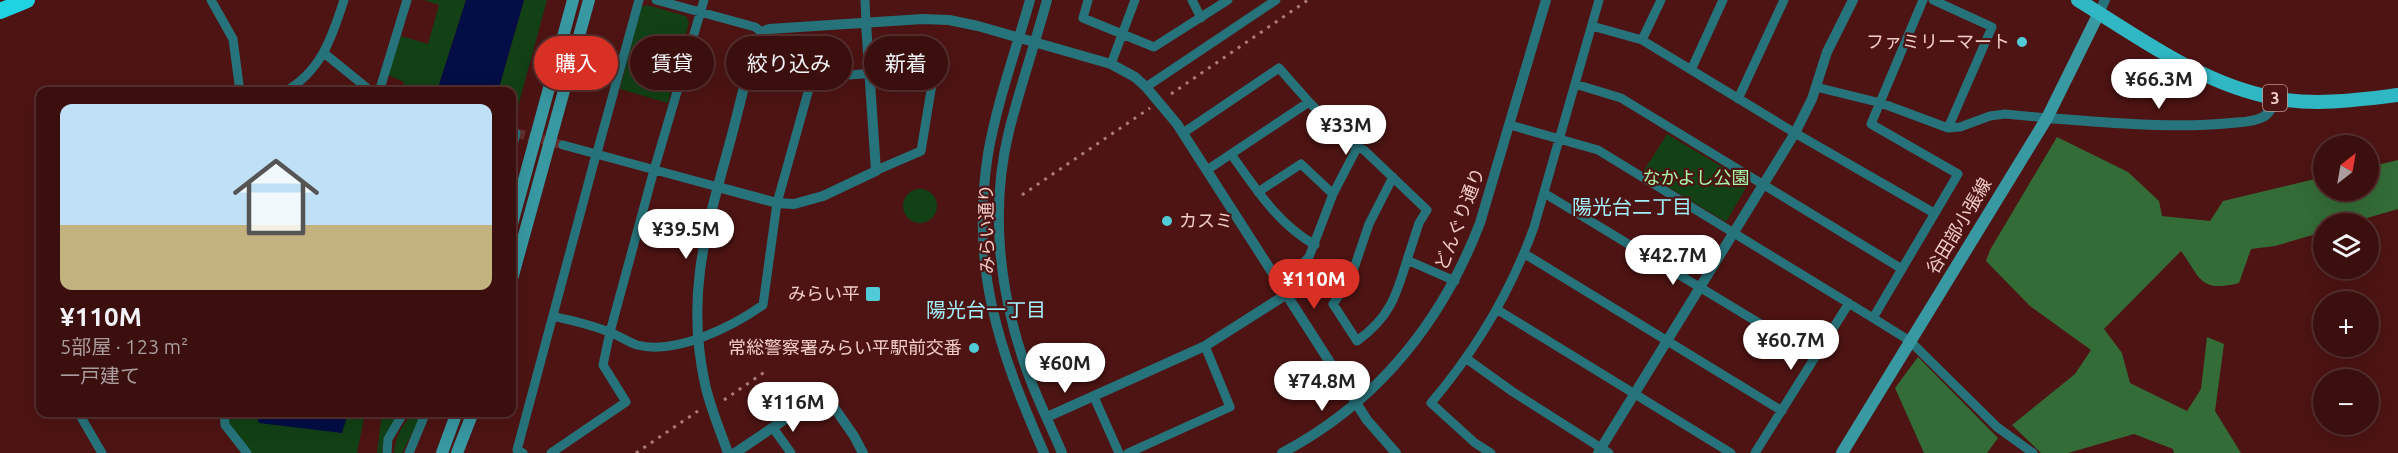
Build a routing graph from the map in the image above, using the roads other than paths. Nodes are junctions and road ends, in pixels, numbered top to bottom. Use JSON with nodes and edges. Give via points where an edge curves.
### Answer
{"nodes":[{"id":1,"x":27,"y":0,"type":"edge"},
{"id":2,"x":211,"y":0,"type":"edge"},
{"id":3,"x":344,"y":0,"type":"edge"},
{"id":4,"x":407,"y":0,"type":"edge"},
{"id":5,"x":573,"y":0,"type":"edge"},
{"id":6,"x":589,"y":0,"type":"edge"},
{"id":7,"x":639,"y":0,"type":"edge"},
{"id":8,"x":656,"y":0,"type":"edge"},
{"id":9,"x":704,"y":0,"type":"edge"},
{"id":10,"x":865,"y":0,"type":"edge"},
{"id":11,"x":1030,"y":0,"type":"edge"},
{"id":12,"x":1047,"y":0,"type":"edge"},
{"id":13,"x":1088,"y":0,"type":"edge"},
{"id":14,"x":1135,"y":0,"type":"edge"},
{"id":15,"x":1192,"y":0,"type":"edge"},
{"id":16,"x":1228,"y":0,"type":"edge"},
{"id":17,"x":1276,"y":0,"type":"edge"},
{"id":18,"x":1546,"y":0,"type":"edge"},
{"id":19,"x":1599,"y":0,"type":"edge"},
{"id":20,"x":1661,"y":0,"type":"edge"},
{"id":21,"x":1723,"y":0,"type":"edge"},
{"id":22,"x":1784,"y":0,"type":"edge"},
{"id":23,"x":1853,"y":0,"type":"edge"},
{"id":24,"x":1923,"y":0,"type":"edge"},
{"id":25,"x":1933,"y":0,"type":"edge"},
{"id":26,"x":2078,"y":0,"type":"edge"},
{"id":27,"x":2102,"y":6,"type":"edge"},
{"id":28,"x":0,"y":11,"type":"edge"},
{"id":29,"x":702,"y":12,"type":"junction"},
{"id":30,"x":1201,"y":18,"type":"junction"},
{"id":31,"x":866,"y":23,"type":"junction"},
{"id":32,"x":1592,"y":26,"type":"junction"},
{"id":33,"x":762,"y":32,"type":"junction"},
{"id":34,"x":1122,"y":33,"type":"junction"},
{"id":35,"x":867,"y":36,"type":"edge"},
{"id":36,"x":1020,"y":37,"type":"junction"},
{"id":37,"x":1642,"y":40,"type":"junction"},
{"id":38,"x":1035,"y":42,"type":"junction"},
{"id":39,"x":324,"y":53,"type":"junction"},
{"id":40,"x":1111,"y":64,"type":"junction"},
{"id":41,"x":1690,"y":70,"type":"junction"},
{"id":42,"x":864,"y":74,"type":"edge"},
{"id":43,"x":1575,"y":84,"type":"junction"},
{"id":44,"x":239,"y":87,"type":"edge"},
{"id":45,"x":293,"y":87,"type":"edge"},
{"id":46,"x":366,"y":87,"type":"edge"},
{"id":47,"x":381,"y":87,"type":"edge"},
{"id":48,"x":1146,"y":87,"type":"junction"},
{"id":49,"x":1816,"y":87,"type":"junction"},
{"id":50,"x":871,"y":90,"type":"edge"},
{"id":51,"x":931,"y":90,"type":"edge"},
{"id":52,"x":2398,"y":95,"type":"edge"},
{"id":53,"x":2276,"y":98,"type":"junction"},
{"id":54,"x":1738,"y":99,"type":"junction"},
{"id":55,"x":1309,"y":102,"type":"junction"},
{"id":56,"x":1881,"y":103,"type":"junction"},
{"id":57,"x":2047,"y":118,"type":"junction"},
{"id":58,"x":1510,"y":125,"type":"junction"},
{"id":59,"x":1948,"y":128,"type":"junction"},
{"id":60,"x":1183,"y":133,"type":"junction"},
{"id":61,"x":1795,"y":133,"type":"junction"},
{"id":62,"x":1559,"y":138,"type":"junction"},
{"id":63,"x":563,"y":145,"type":"tunnel mouth"},
{"id":64,"x":1358,"y":147,"type":"junction"},
{"id":65,"x":1231,"y":154,"type":"junction"},
{"id":66,"x":654,"y":170,"type":"junction"},
{"id":67,"x":877,"y":170,"type":"junction"},
{"id":68,"x":1207,"y":170,"type":"junction"},
{"id":69,"x":1393,"y":177,"type":"junction"},
{"id":70,"x":1764,"y":184,"type":"junction"},
{"id":71,"x":718,"y":187,"type":"junction"},
{"id":72,"x":1258,"y":192,"type":"junction"},
{"id":73,"x":1544,"y":193,"type":"junction"},
{"id":74,"x":1333,"y":194,"type":"junction"},
{"id":75,"x":777,"y":203,"type":"junction"},
{"id":76,"x":516,"y":209,"type":"edge"},
{"id":77,"x":1934,"y":213,"type":"junction"},
{"id":78,"x":1734,"y":233,"type":"junction"},
{"id":79,"x":1315,"y":245,"type":"junction"},
{"id":80,"x":1525,"y":254,"type":"junction"},
{"id":81,"x":1407,"y":260,"type":"junction"},
{"id":82,"x":516,"y":265,"type":"edge"},
{"id":83,"x":1902,"y":269,"type":"junction"},
{"id":84,"x":1455,"y":280,"type":"junction"},
{"id":85,"x":1700,"y":287,"type":"junction"},
{"id":86,"x":1284,"y":290,"type":"junction"},
{"id":87,"x":1849,"y":303,"type":"junction"},
{"id":88,"x":1498,"y":310,"type":"junction"},
{"id":89,"x":553,"y":316,"type":"junction"},
{"id":90,"x":1873,"y":318,"type":"junction"},
{"id":91,"x":610,"y":332,"type":"junction"},
{"id":92,"x":697,"y":339,"type":"junction"},
{"id":93,"x":1667,"y":341,"type":"junction"},
{"id":94,"x":1910,"y":341,"type":"junction"},
{"id":95,"x":1205,"y":346,"type":"junction"},
{"id":96,"x":1815,"y":357,"type":"junction"},
{"id":97,"x":1467,"y":359,"type":"junction"},
{"id":98,"x":1634,"y":394,"type":"junction"},
{"id":99,"x":1094,"y":397,"type":"junction"},
{"id":100,"x":1357,"y":403,"type":"junction"},
{"id":101,"x":1782,"y":411,"type":"junction"},
{"id":102,"x":81,"y":417,"type":"edge"},
{"id":103,"x":224,"y":417,"type":"edge"},
{"id":104,"x":401,"y":417,"type":"edge"},
{"id":105,"x":424,"y":417,"type":"edge"},
{"id":106,"x":454,"y":417,"type":"edge"},
{"id":107,"x":471,"y":417,"type":"edge"},
{"id":108,"x":1047,"y":417,"type":"junction"},
{"id":109,"x":773,"y":428,"type":"junction"},
{"id":110,"x":1603,"y":451,"type":"edge"},
{"id":111,"x":102,"y":453,"type":"edge"},
{"id":112,"x":247,"y":453,"type":"edge"},
{"id":113,"x":387,"y":453,"type":"edge"},
{"id":114,"x":409,"y":453,"type":"edge"},
{"id":115,"x":442,"y":453,"type":"edge"},
{"id":116,"x":457,"y":453,"type":"edge"},
{"id":117,"x":523,"y":453,"type":"edge"},
{"id":118,"x":551,"y":453,"type":"edge"},
{"id":119,"x":728,"y":453,"type":"edge"},
{"id":120,"x":735,"y":453,"type":"edge"},
{"id":121,"x":790,"y":453,"type":"edge"},
{"id":122,"x":862,"y":453,"type":"edge"},
{"id":123,"x":1044,"y":453,"type":"edge"},
{"id":124,"x":1062,"y":453,"type":"edge"},
{"id":125,"x":1119,"y":453,"type":"edge"},
{"id":126,"x":1128,"y":453,"type":"edge"},
{"id":127,"x":1282,"y":453,"type":"edge"},
{"id":128,"x":1396,"y":453,"type":"edge"},
{"id":129,"x":1491,"y":453,"type":"edge"},
{"id":130,"x":1731,"y":453,"type":"edge"},
{"id":131,"x":1755,"y":453,"type":"edge"},
{"id":132,"x":1842,"y":453,"type":"edge"},
{"id":133,"x":2033,"y":453,"type":"edge"}],
"edges":[{"from":1,"to":28,"type":"highway"},
{"from":2,"to":44,"type":"street","via":[[233,39]]},
{"from":3,"to":39,"type":"street"},
{"from":4,"to":47,"type":"street"},
{"from":5,"to":76,"type":"main road"},
{"from":6,"to":82,"type":"main road"},
{"from":7,"to":89,"type":"street","bridge":true},
{"from":8,"to":29,"type":"street"},
{"from":9,"to":29,"type":"street"},
{"from":10,"to":31,"type":"street"},
{"from":11,"to":36,"type":"street","name":"みらい通り"},
{"from":12,"to":38,"type":"street","name":"みらい通り"},
{"from":13,"to":34,"type":"street","via":[[1083,18]]},
{"from":14,"to":34,"type":"street"},
{"from":15,"to":30,"type":"street"},
{"from":16,"to":30,"type":"street"},
{"from":17,"to":48,"type":"street"},
{"from":18,"to":58,"type":"street","name":"どんぐり通り"},
{"from":19,"to":32,"type":"street"},
{"from":20,"to":37,"type":"street"},
{"from":21,"to":41,"type":"street"},
{"from":22,"to":54,"type":"street"},
{"from":23,"to":49,"type":"street","via":[[1827,52]]},
{"from":24,"to":56,"type":"street"},
{"from":25,"to":59,"type":"street","via":[[1992,27]]},
{"from":26,"to":27,"type":"main road","number":"3"},
{"from":27,"to":53,"type":"main road","number":"3","via":[[2179,61],[2216,80]]},
{"from":27,"to":57,"type":"main road","name":"谷田部小張線"},
{"from":29,"to":33,"type":"street"},
{"from":29,"to":66,"type":"street"},
{"from":30,"to":34,"type":"street","via":[[1154,46]]},
{"from":31,"to":33,"type":"street"},
{"from":31,"to":35,"type":"street"},
{"from":31,"to":36,"type":"street","via":[[949,20]]},
{"from":32,"to":37,"type":"street"},
{"from":32,"to":43,"type":"street"},
{"from":33,"to":71,"type":"street"},
{"from":34,"to":40,"type":"street"},
{"from":36,"to":38,"type":"street"},
{"from":36,"to":123,"type":"street","name":"みらい通り","via":[[989,152],[983,246],[996,329]]},
{"from":37,"to":41,"type":"street"},
{"from":38,"to":40,"type":"street"},
{"from":38,"to":108,"type":"street","name":"みらい通り","via":[[1009,132],[999,230],[1012,324]]},
{"from":39,"to":45,"type":"street"},
{"from":39,"to":46,"type":"street"},
{"from":40,"to":48,"type":"street"},
{"from":41,"to":54,"type":"street"},
{"from":42,"to":75,"type":"street","via":[[812,78]]},
{"from":43,"to":62,"type":"street"},
{"from":43,"to":70,"type":"street","via":[[1621,98]]},
{"from":48,"to":60,"type":"street"},
{"from":49,"to":56,"type":"street"},
{"from":49,"to":61,"type":"street"},
{"from":50,"to":67,"type":"street"},
{"from":51,"to":67,"type":"street","via":[[921,151]]},
{"from":52,"to":53,"type":"main road","number":"3","via":[[2334,102]]},
{"from":53,"to":57,"type":"street","via":[[2261,118],[2220,124]]},
{"from":54,"to":61,"type":"street"},
{"from":55,"to":60,"type":"street","via":[[1279,68]]},
{"from":55,"to":64,"type":"street"},
{"from":55,"to":65,"type":"street"},
{"from":56,"to":59,"type":"street"},
{"from":56,"to":77,"type":"street","via":[[1871,124],[1958,174]]},
{"from":57,"to":59,"type":"street","via":[[2005,114]]},
{"from":57,"to":94,"type":"main road","name":"谷田部小張線"},
{"from":58,"to":62,"type":"street"},
{"from":58,"to":84,"type":"street","name":"どんぐり通り","via":[[1480,223]]},
{"from":60,"to":68,"type":"street"},
{"from":61,"to":70,"type":"street"},
{"from":61,"to":77,"type":"street"},
{"from":62,"to":73,"type":"street"},
{"from":62,"to":78,"type":"street","via":[[1598,150]]},
{"from":63,"to":66,"type":"street"},
{"from":64,"to":69,"type":"street"},
{"from":64,"to":74,"type":"street"},
{"from":65,"to":68,"type":"street"},
{"from":65,"to":72,"type":"street"},
{"from":66,"to":71,"type":"street"},
{"from":66,"to":91,"type":"street"},
{"from":67,"to":75,"type":"street","via":[[823,196],[794,204]]},
{"from":68,"to":86,"type":"street"},
{"from":69,"to":81,"type":"street","via":[[1427,210]]},
{"from":69,"to":81,"type":"street","via":[[1369,224],[1350,279],[1333,304],[1357,341],[1373,330],[1390,308]]},
{"from":70,"to":78,"type":"street"},
{"from":70,"to":83,"type":"street"},
{"from":71,"to":75,"type":"street"},
{"from":71,"to":92,"type":"street","via":[[699,268]]},
{"from":72,"to":74,"type":"street","via":[[1301,164]]},
{"from":72,"to":79,"type":"street","via":[[1289,227]]},
{"from":73,"to":80,"type":"street"},
{"from":73,"to":85,"type":"street"},
{"from":74,"to":79,"type":"street"},
{"from":75,"to":92,"type":"street","via":[[763,305],[726,328]]},
{"from":77,"to":83,"type":"street"},
{"from":78,"to":85,"type":"street"},
{"from":78,"to":87,"type":"street"},
{"from":79,"to":86,"type":"street"},
{"from":80,"to":88,"type":"street"},
{"from":80,"to":93,"type":"street"},
{"from":81,"to":84,"type":"street"},
{"from":83,"to":90,"type":"street"},
{"from":84,"to":100,"type":"street","name":"どんぐり通り","via":[[1410,349]]},
{"from":85,"to":93,"type":"street"},
{"from":85,"to":96,"type":"street"},
{"from":86,"to":95,"type":"street"},
{"from":86,"to":100,"type":"street"},
{"from":87,"to":90,"type":"street"},
{"from":87,"to":96,"type":"street"},
{"from":88,"to":97,"type":"street"},
{"from":88,"to":98,"type":"street"},
{"from":89,"to":91,"type":"street"},
{"from":89,"to":117,"type":"street","via":[[517,450]]},
{"from":90,"to":94,"type":"street"},
{"from":91,"to":92,"type":"street","via":[[637,345],[660,347]]},
{"from":91,"to":118,"type":"street","via":[[603,364],[626,402]]},
{"from":92,"to":119,"type":"street","via":[[705,387]]},
{"from":93,"to":98,"type":"street"},
{"from":93,"to":101,"type":"street"},
{"from":94,"to":132,"type":"main road","name":"谷田部小張線"},
{"from":94,"to":133,"type":"street","via":[[1997,427]]},
{"from":95,"to":99,"type":"street"},
{"from":95,"to":126,"type":"street","via":[[1230,407]]},
{"from":96,"to":101,"type":"street"},
{"from":97,"to":110,"type":"street"},
{"from":97,"to":129,"type":"street","via":[[1431,404]]},
{"from":98,"to":110,"type":"street"},
{"from":98,"to":130,"type":"street"},
{"from":99,"to":108,"type":"street"},
{"from":99,"to":125,"type":"street"},
{"from":100,"to":127,"type":"street","name":"どんぐり通り"},
{"from":100,"to":128,"type":"street"},
{"from":101,"to":131,"type":"street"},
{"from":102,"to":111,"type":"street"},
{"from":103,"to":112,"type":"street","via":[[225,425]]},
{"from":104,"to":113,"type":"street","via":[[388,439]]},
{"from":105,"to":114,"type":"street"},
{"from":106,"to":115,"type":"main road"},
{"from":107,"to":116,"type":"main road"},
{"from":108,"to":124,"type":"street","name":"みらい通り"},
{"from":109,"to":120,"type":"street"},
{"from":109,"to":121,"type":"street"},
{"from":109,"to":122,"type":"street","via":[[824,393]]}]}
